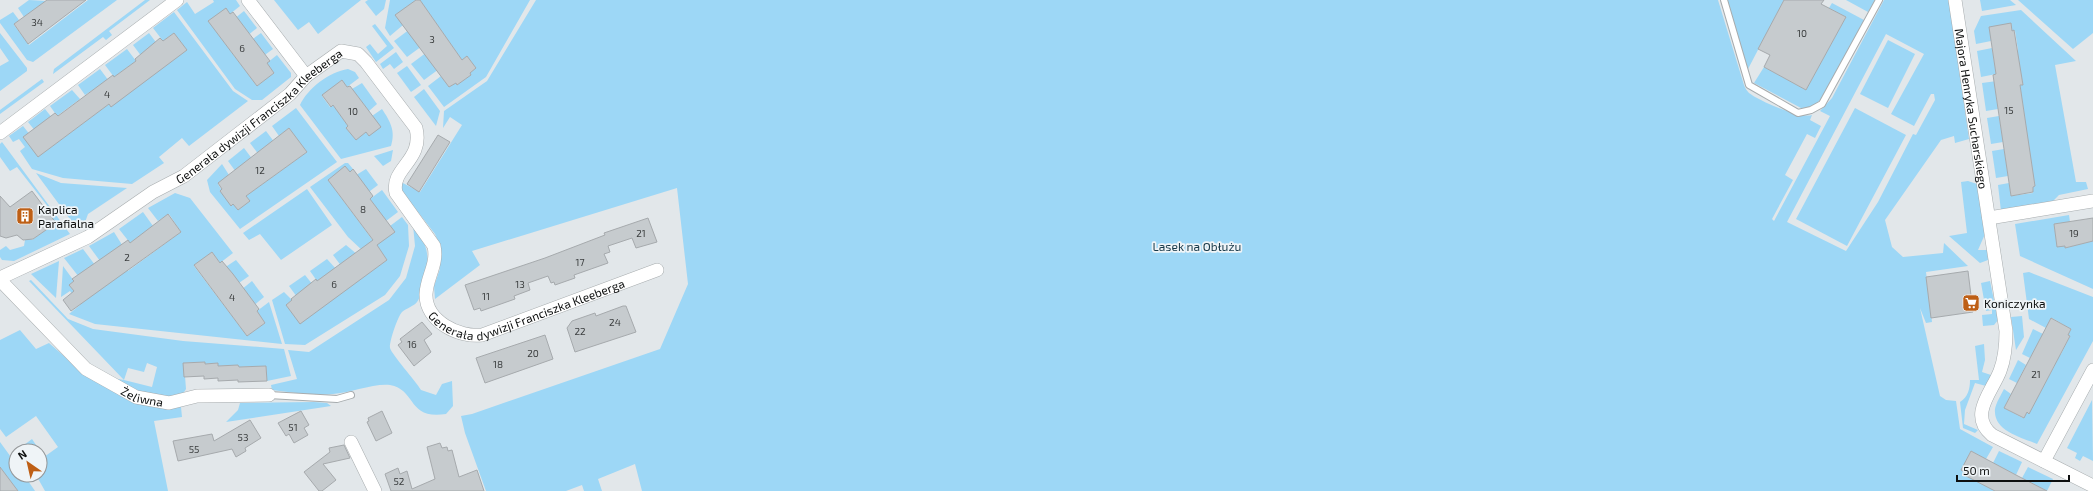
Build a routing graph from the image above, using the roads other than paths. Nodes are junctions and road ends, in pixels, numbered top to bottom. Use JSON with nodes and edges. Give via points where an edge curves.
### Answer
{"nodes":[{"id":1,"x":176,"y":0,"type":"edge"},
{"id":2,"x":248,"y":0,"type":"edge"},
{"id":3,"x":1724,"y":0,"type":"edge"},
{"id":4,"x":1879,"y":0,"type":"edge"},
{"id":5,"x":1956,"y":0,"type":"edge"},
{"id":6,"x":306,"y":76,"type":"junction"},
{"id":7,"x":0,"y":132,"type":"edge"},
{"id":8,"x":2093,"y":201,"type":"edge"},
{"id":9,"x":1989,"y":218,"type":"junction"},
{"id":10,"x":657,"y":270,"type":"dead end"},
{"id":11,"x":0,"y":279,"type":"edge"},
{"id":12,"x":2093,"y":370,"type":"edge"},
{"id":13,"x":269,"y":395,"type":"joint"},
{"id":14,"x":351,"y":395,"type":"dead end"},
{"id":15,"x":351,"y":442,"type":"dead end"},
{"id":16,"x":2044,"y":461,"type":"junction"},
{"id":17,"x":2093,"y":486,"type":"edge"},
{"id":18,"x":375,"y":491,"type":"edge"}],
"edges":[{"from":1,"to":7,"type":"street"},
{"from":2,"to":6,"type":"street"},
{"from":3,"to":4,"type":"lane","via":[[1749,85],[1798,113],[1822,104]]},
{"from":5,"to":9,"type":"street","name":"Majora Henryka Sucharskiego"},
{"from":6,"to":10,"type":"street","name":"Generała dywizji Franciszka Kleeberga","via":[[341,52],[358,54],[414,124],[418,138],[417,147],[395,180],[394,186],[396,193],[434,246],[436,256],[426,295],[429,305],[442,323],[454,331],[473,336],[482,335]]},
{"from":6,"to":11,"type":"street","name":"Generała dywizji Franciszka Kleeberga","via":[[290,94],[184,176],[153,192],[88,237]]},
{"from":8,"to":9,"type":"street"},
{"from":9,"to":16,"type":"street","name":"Majora Henryka Sucharskiego","via":[[2006,341],[2000,372],[1983,404],[1981,417],[1992,435]]},
{"from":11,"to":13,"type":"street","name":"Żeliwna","via":[[86,369],[136,397],[169,403],[197,396]]},
{"from":12,"to":16,"type":"street"},
{"from":13,"to":14,"type":"lane","name":"Żeliwna","via":[[337,398]]},
{"from":15,"to":18,"type":"street"},
{"from":16,"to":17,"type":"street","name":"Majora Henryka Sucharskiego"}]}
